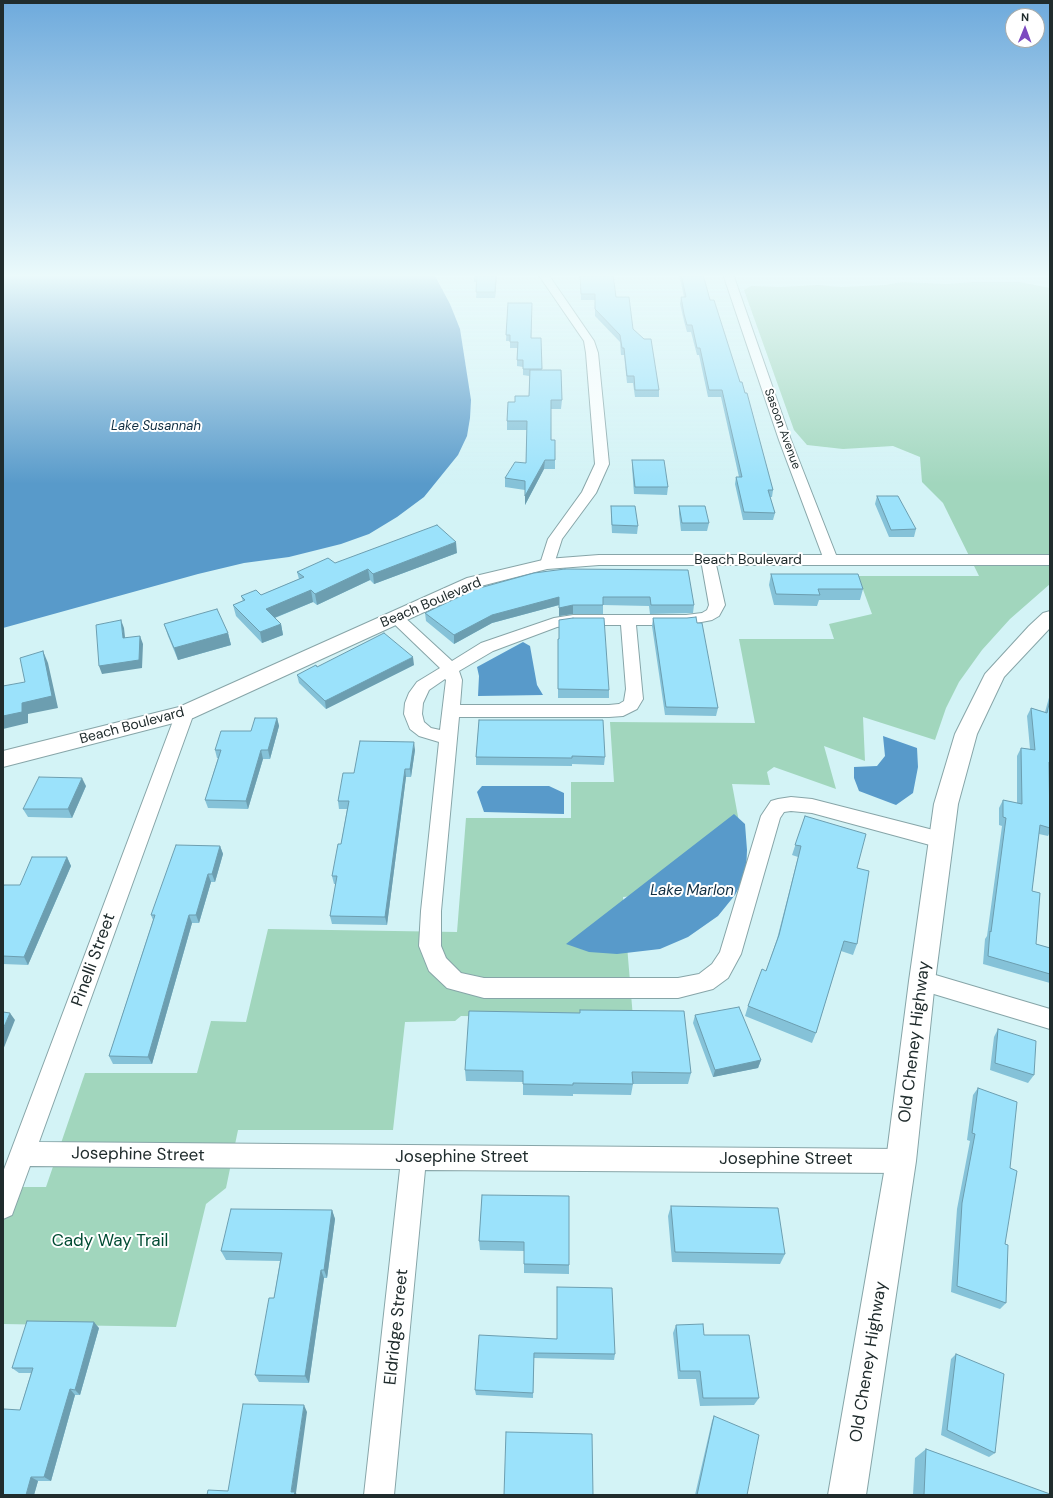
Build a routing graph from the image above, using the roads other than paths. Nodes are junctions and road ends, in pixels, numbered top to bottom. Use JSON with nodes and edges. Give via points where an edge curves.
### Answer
{"nodes":[{"id":1,"x":589,"y":344,"type":"edge"},
{"id":2,"x":752,"y":344,"type":"edge"},
{"id":3,"x":708,"y":560,"type":"junction"},
{"id":4,"x":831,"y":560,"type":"junction"},
{"id":5,"x":1050,"y":560,"type":"edge"},
{"id":6,"x":548,"y":564,"type":"junction"},
{"id":7,"x":1050,"y":617,"type":"edge"},
{"id":8,"x":396,"y":618,"type":"junction"},
{"id":9,"x":628,"y":620,"type":"junction"},
{"id":10,"x":450,"y":669,"type":"junction"},
{"id":11,"x":451,"y":711,"type":"junction"},
{"id":12,"x":185,"y":713,"type":"junction"},
{"id":13,"x":448,"y":740,"type":"junction"},
{"id":14,"x":3,"y":759,"type":"edge"},
{"id":15,"x":941,"y":840,"type":"junction"},
{"id":16,"x":922,"y":981,"type":"junction"},
{"id":17,"x":1050,"y":1019,"type":"edge"},
{"id":18,"x":22,"y":1154,"type":"junction"},
{"id":19,"x":414,"y":1158,"type":"junction"},
{"id":20,"x":901,"y":1161,"type":"junction"},
{"id":21,"x":3,"y":1206,"type":"edge"},
{"id":22,"x":379,"y":1495,"type":"edge"},
{"id":23,"x":848,"y":1495,"type":"edge"}],
"edges":[{"from":1,"to":6,"type":"street","via":[[592,353],[602,464],[589,494],[554,539]]},
{"from":2,"to":4,"type":"street","name":"Sasoon Avenue","via":[[785,440]]},
{"from":3,"to":4,"type":"street","name":"Beach Boulevard"},
{"from":3,"to":6,"type":"street","name":"Beach Boulevard","via":[[599,560]]},
{"from":3,"to":9,"type":"street","via":[[717,606],[713,613],[706,618],[691,620]]},
{"from":4,"to":5,"type":"street","name":"Beach Boulevard"},
{"from":6,"to":8,"type":"street","name":"Beach Boulevard","via":[[474,582]]},
{"from":7,"to":15,"type":"street","name":"Old Cheney Highway","via":[[995,674],[966,734],[948,797]]},
{"from":8,"to":10,"type":"street"},
{"from":8,"to":12,"type":"street","name":"Beach Boulevard"},
{"from":9,"to":10,"type":"street","via":[[573,620],[554,623],[487,647]]},
{"from":9,"to":11,"type":"street","via":[[634,694],[631,705],[623,710]]},
{"from":10,"to":11,"type":"street","via":[[454,680]]},
{"from":10,"to":13,"type":"street","via":[[423,686],[414,703],[413,714],[416,725],[425,732]]},
{"from":11,"to":13,"type":"street"},
{"from":12,"to":14,"type":"street","name":"Beach Boulevard"},
{"from":12,"to":18,"type":"street","name":"Pinelli Street"},
{"from":13,"to":15,"type":"street","via":[[431,911],[430,946],[437,964],[455,981],[484,988],[678,988],[705,982],[720,971],[730,954],[771,816],[778,806],[812,806]]},
{"from":15,"to":16,"type":"street","name":"Old Cheney Highway"},
{"from":16,"to":17,"type":"street"},
{"from":16,"to":20,"type":"street","name":"Old Cheney Highway"},
{"from":18,"to":19,"type":"street","name":"Josephine Street"},
{"from":18,"to":21,"type":"street","name":"Pinelli Street"},
{"from":19,"to":20,"type":"street","name":"Josephine Street"},
{"from":19,"to":22,"type":"street","name":"Eldridge Street"},
{"from":20,"to":23,"type":"street","name":"Old Cheney Highway"}]}
